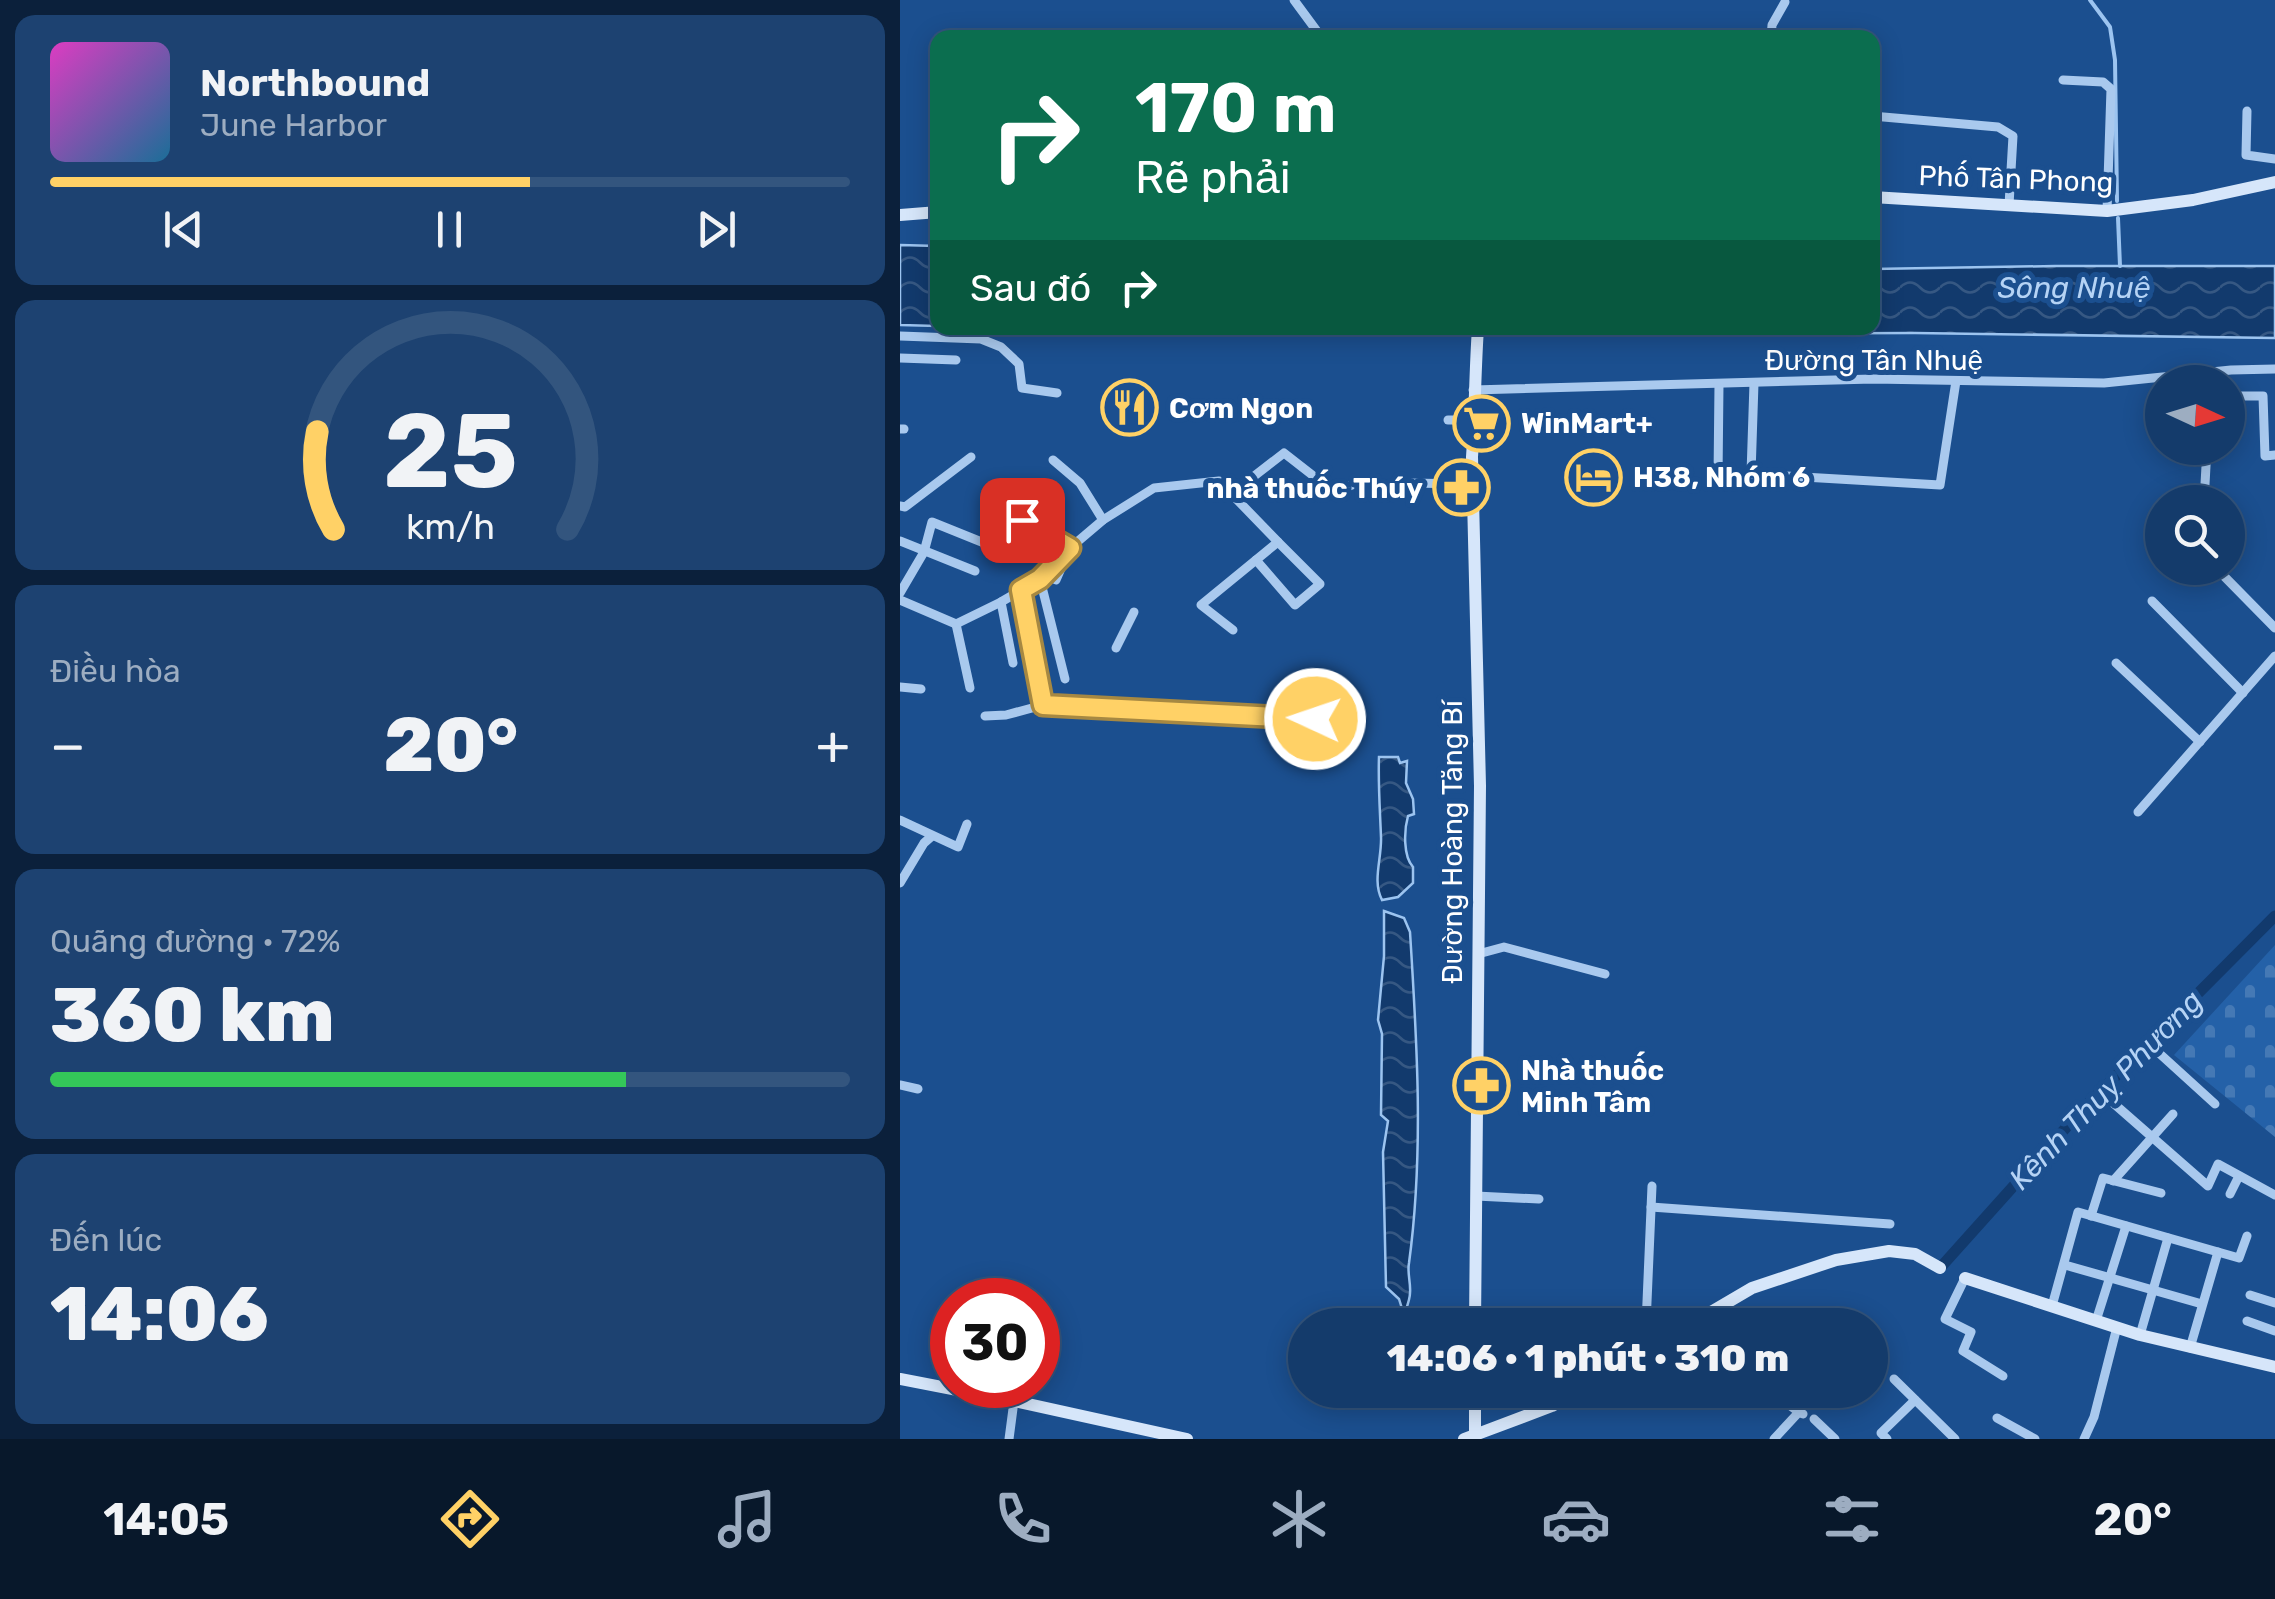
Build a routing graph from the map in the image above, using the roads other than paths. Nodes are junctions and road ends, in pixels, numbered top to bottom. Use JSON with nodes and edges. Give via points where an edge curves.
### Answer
{"nodes":[{"id":1,"x":1294,"y":0,"type":"edge"},
{"id":2,"x":1785,"y":2,"type":"edge"},
{"id":3,"x":1316,"y":30,"type":"edge"},
{"id":4,"x":1772,"y":30,"type":"edge"},
{"id":5,"x":2063,"y":80,"type":"dead end"},
{"id":6,"x":2247,"y":111,"type":"dead end"},
{"id":7,"x":1880,"y":117,"type":"edge"},
{"id":8,"x":2275,"y":160,"type":"edge"},
{"id":9,"x":2275,"y":182,"type":"edge"},
{"id":10,"x":1880,"y":197,"type":"edge"},
{"id":11,"x":2009,"y":205,"type":"junction"},
{"id":12,"x":2107,"y":211,"type":"junction"},
{"id":13,"x":930,"y":213,"type":"edge"},
{"id":14,"x":900,"y":215,"type":"edge"},
{"id":15,"x":1478,"y":335,"type":"edge"},
{"id":16,"x":900,"y":336,"type":"edge"},
{"id":17,"x":900,"y":358,"type":"edge"},
{"id":18,"x":956,"y":360,"type":"dead end"},
{"id":19,"x":2275,"y":369,"type":"edge"},
{"id":20,"x":2245,"y":373,"type":"edge"},
{"id":21,"x":1956,"y":381,"type":"junction"},
{"id":22,"x":2145,"y":381,"type":"edge"},
{"id":23,"x":1754,"y":383,"type":"junction"},
{"id":24,"x":1718,"y":384,"type":"junction"},
{"id":25,"x":1473,"y":390,"type":"junction"},
{"id":26,"x":1057,"y":393,"type":"dead end"},
{"id":27,"x":2245,"y":396,"type":"edge"},
{"id":28,"x":1448,"y":420,"type":"dead end"},
{"id":29,"x":1474,"y":420,"type":"junction"},
{"id":30,"x":2275,"y":455,"type":"edge"},
{"id":31,"x":971,"y":457,"type":"dead end"},
{"id":32,"x":1053,"y":460,"type":"dead end"},
{"id":33,"x":1718,"y":478,"type":"dead end"},
{"id":34,"x":1377,"y":484,"type":"dead end"},
{"id":35,"x":1407,"y":484,"type":"dead end"},
{"id":36,"x":1473,"y":484,"type":"junction"},
{"id":37,"x":1231,"y":494,"type":"junction"},
{"id":38,"x":900,"y":506,"type":"edge"},
{"id":39,"x":1022,"y":520,"type":"dead end"},
{"id":40,"x":1103,"y":520,"type":"junction"},
{"id":41,"x":900,"y":541,"type":"edge"},
{"id":42,"x":1278,"y":542,"type":"junction"},
{"id":43,"x":994,"y":547,"type":"dead end"},
{"id":44,"x":1070,"y":548,"type":"junction"},
{"id":45,"x":924,"y":552,"type":"junction"},
{"id":46,"x":1256,"y":560,"type":"junction"},
{"id":47,"x":975,"y":572,"type":"dead end"},
{"id":48,"x":1040,"y":579,"type":"junction"},
{"id":49,"x":1056,"y":580,"type":"dead end"},
{"id":50,"x":2233,"y":585,"type":"edge"},
{"id":51,"x":1021,"y":590,"type":"junction"},
{"id":52,"x":900,"y":597,"type":"edge"},
{"id":53,"x":2152,"y":601,"type":"dead end"},
{"id":54,"x":1001,"y":602,"type":"junction"},
{"id":55,"x":1134,"y":612,"type":"dead end"},
{"id":56,"x":956,"y":624,"type":"junction"},
{"id":57,"x":2275,"y":628,"type":"edge"},
{"id":58,"x":1233,"y":630,"type":"dead end"},
{"id":59,"x":1116,"y":648,"type":"dead end"},
{"id":60,"x":2275,"y":656,"type":"edge"},
{"id":61,"x":1014,"y":663,"type":"dead end"},
{"id":62,"x":2116,"y":663,"type":"dead end"},
{"id":63,"x":1065,"y":679,"type":"dead end"},
{"id":64,"x":900,"y":687,"type":"edge"},
{"id":65,"x":921,"y":688,"type":"dead end"},
{"id":66,"x":970,"y":688,"type":"dead end"},
{"id":67,"x":2243,"y":693,"type":"junction"},
{"id":68,"x":1043,"y":705,"type":"junction"},
{"id":69,"x":986,"y":716,"type":"dead end"},
{"id":70,"x":1352,"y":721,"type":"dead end"},
{"id":71,"x":2200,"y":742,"type":"junction"},
{"id":72,"x":2138,"y":812,"type":"dead end"},
{"id":73,"x":900,"y":820,"type":"edge"},
{"id":74,"x":967,"y":824,"type":"dead end"},
{"id":75,"x":932,"y":836,"type":"junction"},
{"id":76,"x":900,"y":883,"type":"edge"},
{"id":77,"x":1478,"y":954,"type":"junction"},
{"id":78,"x":1605,"y":974,"type":"dead end"},
{"id":79,"x":2160,"y":1054,"type":"dead end"},
{"id":80,"x":900,"y":1085,"type":"edge"},
{"id":81,"x":918,"y":1089,"type":"dead end"},
{"id":82,"x":2112,"y":1102,"type":"dead end"},
{"id":83,"x":2216,"y":1104,"type":"dead end"},
{"id":84,"x":2172,"y":1114,"type":"dead end"},
{"id":85,"x":2152,"y":1137,"type":"junction"},
{"id":86,"x":2239,"y":1176,"type":"junction"},
{"id":87,"x":2113,"y":1181,"type":"junction"},
{"id":88,"x":1652,"y":1186,"type":"dead end"},
{"id":89,"x":2161,"y":1193,"type":"dead end"},
{"id":90,"x":2230,"y":1194,"type":"dead end"},
{"id":91,"x":1476,"y":1196,"type":"junction"},
{"id":92,"x":2275,"y":1196,"type":"edge"},
{"id":93,"x":1539,"y":1199,"type":"dead end"},
{"id":94,"x":1651,"y":1207,"type":"junction"},
{"id":95,"x":2091,"y":1216,"type":"junction"},
{"id":96,"x":1890,"y":1224,"type":"dead end"},
{"id":97,"x":2126,"y":1226,"type":"junction"},
{"id":98,"x":2247,"y":1236,"type":"dead end"},
{"id":99,"x":2168,"y":1238,"type":"junction"},
{"id":100,"x":2218,"y":1252,"type":"junction"},
{"id":101,"x":2065,"y":1265,"type":"junction"},
{"id":102,"x":1940,"y":1268,"type":"dead end"},
{"id":103,"x":1966,"y":1278,"type":"joint"},
{"id":104,"x":2110,"y":1278,"type":"junction"},
{"id":105,"x":2153,"y":1289,"type":"junction"},
{"id":106,"x":2250,"y":1295,"type":"dead end"},
{"id":107,"x":2275,"y":1303,"type":"edge"},
{"id":108,"x":2202,"y":1304,"type":"junction"},
{"id":109,"x":2052,"y":1306,"type":"junction"},
{"id":110,"x":1475,"y":1308,"type":"edge"},
{"id":111,"x":1647,"y":1308,"type":"edge"},
{"id":112,"x":1724,"y":1308,"type":"edge"},
{"id":113,"x":2096,"y":1321,"type":"junction"},
{"id":114,"x":2247,"y":1321,"type":"dead end"},
{"id":115,"x":2117,"y":1328,"type":"junction"},
{"id":116,"x":2275,"y":1331,"type":"edge"},
{"id":117,"x":2140,"y":1335,"type":"junction"},
{"id":118,"x":2190,"y":1348,"type":"junction"},
{"id":119,"x":2275,"y":1367,"type":"edge"},
{"id":120,"x":2003,"y":1376,"type":"dead end"},
{"id":121,"x":900,"y":1379,"type":"edge"},
{"id":122,"x":1894,"y":1379,"type":"dead end"},
{"id":123,"x":930,"y":1385,"type":"edge"},
{"id":124,"x":1915,"y":1400,"type":"junction"},
{"id":125,"x":1013,"y":1408,"type":"edge"},
{"id":126,"x":1046,"y":1408,"type":"edge"},
{"id":127,"x":1474,"y":1408,"type":"edge"},
{"id":128,"x":1547,"y":1408,"type":"edge"},
{"id":129,"x":1794,"y":1408,"type":"edge"},
{"id":130,"x":1997,"y":1418,"type":"dead end"},
{"id":131,"x":1814,"y":1419,"type":"dead end"},
{"id":132,"x":1471,"y":1438,"type":"edge"},
{"id":133,"x":1009,"y":1439,"type":"edge"},
{"id":134,"x":1186,"y":1439,"type":"edge"},
{"id":135,"x":1774,"y":1439,"type":"edge"},
{"id":136,"x":1835,"y":1439,"type":"edge"},
{"id":137,"x":1887,"y":1439,"type":"edge"},
{"id":138,"x":1954,"y":1439,"type":"edge"},
{"id":139,"x":2034,"y":1439,"type":"edge"},
{"id":140,"x":2084,"y":1439,"type":"edge"}],
"edges":[{"from":1,"to":3,"type":"street"},
{"from":2,"to":4,"type":"street"},
{"from":5,"to":12,"type":"street","via":[[2103,82],[2111,89]]},
{"from":6,"to":8,"type":"street","via":[[2246,155]]},
{"from":7,"to":11,"type":"street","via":[[1998,128],[2014,136]]},
{"from":9,"to":12,"type":"street","name":"Phố Tân Phong"},
{"from":10,"to":11,"type":"street","name":"Phố Tân Phong"},
{"from":11,"to":12,"type":"street","name":"Phố Tân Phong"},
{"from":13,"to":14,"type":"street"},
{"from":15,"to":25,"type":"street","name":"Đường Hoàng Tăng Bí"},
{"from":16,"to":26,"type":"street","via":[[981,339],[1019,364],[1022,388]]},
{"from":17,"to":18,"type":"street"},
{"from":19,"to":20,"type":"street","name":"Đường Tân Nhuệ"},
{"from":21,"to":22,"type":"street","name":"Đường Tân Nhuệ"},
{"from":21,"to":23,"type":"street","name":"Đường Tân Nhuệ"},
{"from":21,"to":23,"type":"street","via":[[1940,485],[1751,474]]},
{"from":23,"to":24,"type":"street","name":"Đường Tân Nhuệ"},
{"from":24,"to":25,"type":"street","name":"Đường Tân Nhuệ"},
{"from":24,"to":33,"type":"street"},
{"from":25,"to":29,"type":"street","name":"Đường Hoàng Tăng Bí"},
{"from":27,"to":30,"type":"street","via":[[2263,396],[2264,456]]},
{"from":28,"to":29,"type":"street"},
{"from":29,"to":36,"type":"street","name":"Đường Hoàng Tăng Bí"},
{"from":31,"to":38,"type":"street"},
{"from":32,"to":40,"type":"street","via":[[1080,483]]},
{"from":34,"to":37,"type":"street","via":[[1367,478],[1334,492],[1284,453]]},
{"from":35,"to":36,"type":"street"},
{"from":36,"to":77,"type":"street","name":"Đường Hoàng Tăng Bí"},
{"from":37,"to":40,"type":"street","via":[[1220,481],[1154,488]]},
{"from":37,"to":42,"type":"street"},
{"from":39,"to":44,"type":"street"},
{"from":40,"to":44,"type":"street"},
{"from":41,"to":45,"type":"street"},
{"from":42,"to":46,"type":"street"},
{"from":42,"to":46,"type":"street","via":[[1320,584],[1296,605]]},
{"from":43,"to":45,"type":"street","via":[[932,522]]},
{"from":44,"to":48,"type":"street"},
{"from":44,"to":49,"type":"street"},
{"from":45,"to":47,"type":"street"},
{"from":45,"to":52,"type":"street"},
{"from":46,"to":58,"type":"street","via":[[1201,605]]},
{"from":48,"to":51,"type":"street"},
{"from":48,"to":63,"type":"street"},
{"from":50,"to":57,"type":"street"},
{"from":51,"to":54,"type":"street"},
{"from":51,"to":68,"type":"street"},
{"from":52,"to":56,"type":"street"},
{"from":53,"to":67,"type":"street"},
{"from":54,"to":56,"type":"street"},
{"from":54,"to":61,"type":"street"},
{"from":55,"to":59,"type":"street"},
{"from":56,"to":66,"type":"street"},
{"from":60,"to":67,"type":"street"},
{"from":62,"to":71,"type":"street"},
{"from":64,"to":65,"type":"street"},
{"from":67,"to":71,"type":"street"},
{"from":68,"to":69,"type":"street"},
{"from":68,"to":70,"type":"street"},
{"from":71,"to":72,"type":"street"},
{"from":73,"to":75,"type":"street"},
{"from":74,"to":75,"type":"street","via":[[958,847]]},
{"from":75,"to":76,"type":"street"},
{"from":77,"to":78,"type":"street","via":[[1504,947]]},
{"from":77,"to":91,"type":"street","name":"Đường Hoàng Tăng Bí"},
{"from":79,"to":83,"type":"street"},
{"from":80,"to":81,"type":"street"},
{"from":82,"to":85,"type":"street"},
{"from":84,"to":85,"type":"street"},
{"from":85,"to":86,"type":"street","via":[[2208,1186],[2218,1164]]},
{"from":85,"to":87,"type":"street"},
{"from":86,"to":90,"type":"street"},
{"from":86,"to":92,"type":"street"},
{"from":87,"to":89,"type":"street"},
{"from":87,"to":95,"type":"street","via":[[2103,1178]]},
{"from":88,"to":94,"type":"street"},
{"from":91,"to":93,"type":"street"},
{"from":91,"to":110,"type":"street","name":"Đường Hoàng Tăng Bí"},
{"from":94,"to":96,"type":"street"},
{"from":94,"to":111,"type":"street"},
{"from":95,"to":97,"type":"street"},
{"from":95,"to":101,"type":"street","via":[[2078,1212]]},
{"from":97,"to":99,"type":"street"},
{"from":97,"to":104,"type":"street"},
{"from":98,"to":100,"type":"street","via":[[2239,1258]]},
{"from":99,"to":100,"type":"street"},
{"from":99,"to":105,"type":"street"},
{"from":100,"to":108,"type":"street"},
{"from":101,"to":104,"type":"street"},
{"from":101,"to":109,"type":"street"},
{"from":102,"to":112,"type":"street","via":[[1890,1251],[1836,1260],[1752,1288]]},
{"from":103,"to":109,"type":"street"},
{"from":103,"to":120,"type":"street","via":[[1945,1319],[1971,1332],[1963,1351]]},
{"from":104,"to":105,"type":"street"},
{"from":104,"to":113,"type":"street"},
{"from":105,"to":108,"type":"street"},
{"from":105,"to":117,"type":"street"},
{"from":106,"to":107,"type":"street"},
{"from":108,"to":118,"type":"street"},
{"from":109,"to":113,"type":"street"},
{"from":113,"to":115,"type":"street"},
{"from":114,"to":116,"type":"street"},
{"from":115,"to":117,"type":"street"},
{"from":115,"to":140,"type":"street"},
{"from":117,"to":118,"type":"street"},
{"from":118,"to":119,"type":"street"},
{"from":121,"to":123,"type":"street"},
{"from":122,"to":124,"type":"street"},
{"from":124,"to":137,"type":"street","via":[[1881,1433]]},
{"from":124,"to":138,"type":"street"},
{"from":125,"to":133,"type":"street"},
{"from":126,"to":134,"type":"street"},
{"from":127,"to":132,"type":"street"},
{"from":128,"to":132,"type":"street"},
{"from":129,"to":135,"type":"street","via":[[1801,1413]]},
{"from":130,"to":139,"type":"street"},
{"from":131,"to":136,"type":"street"}]}
